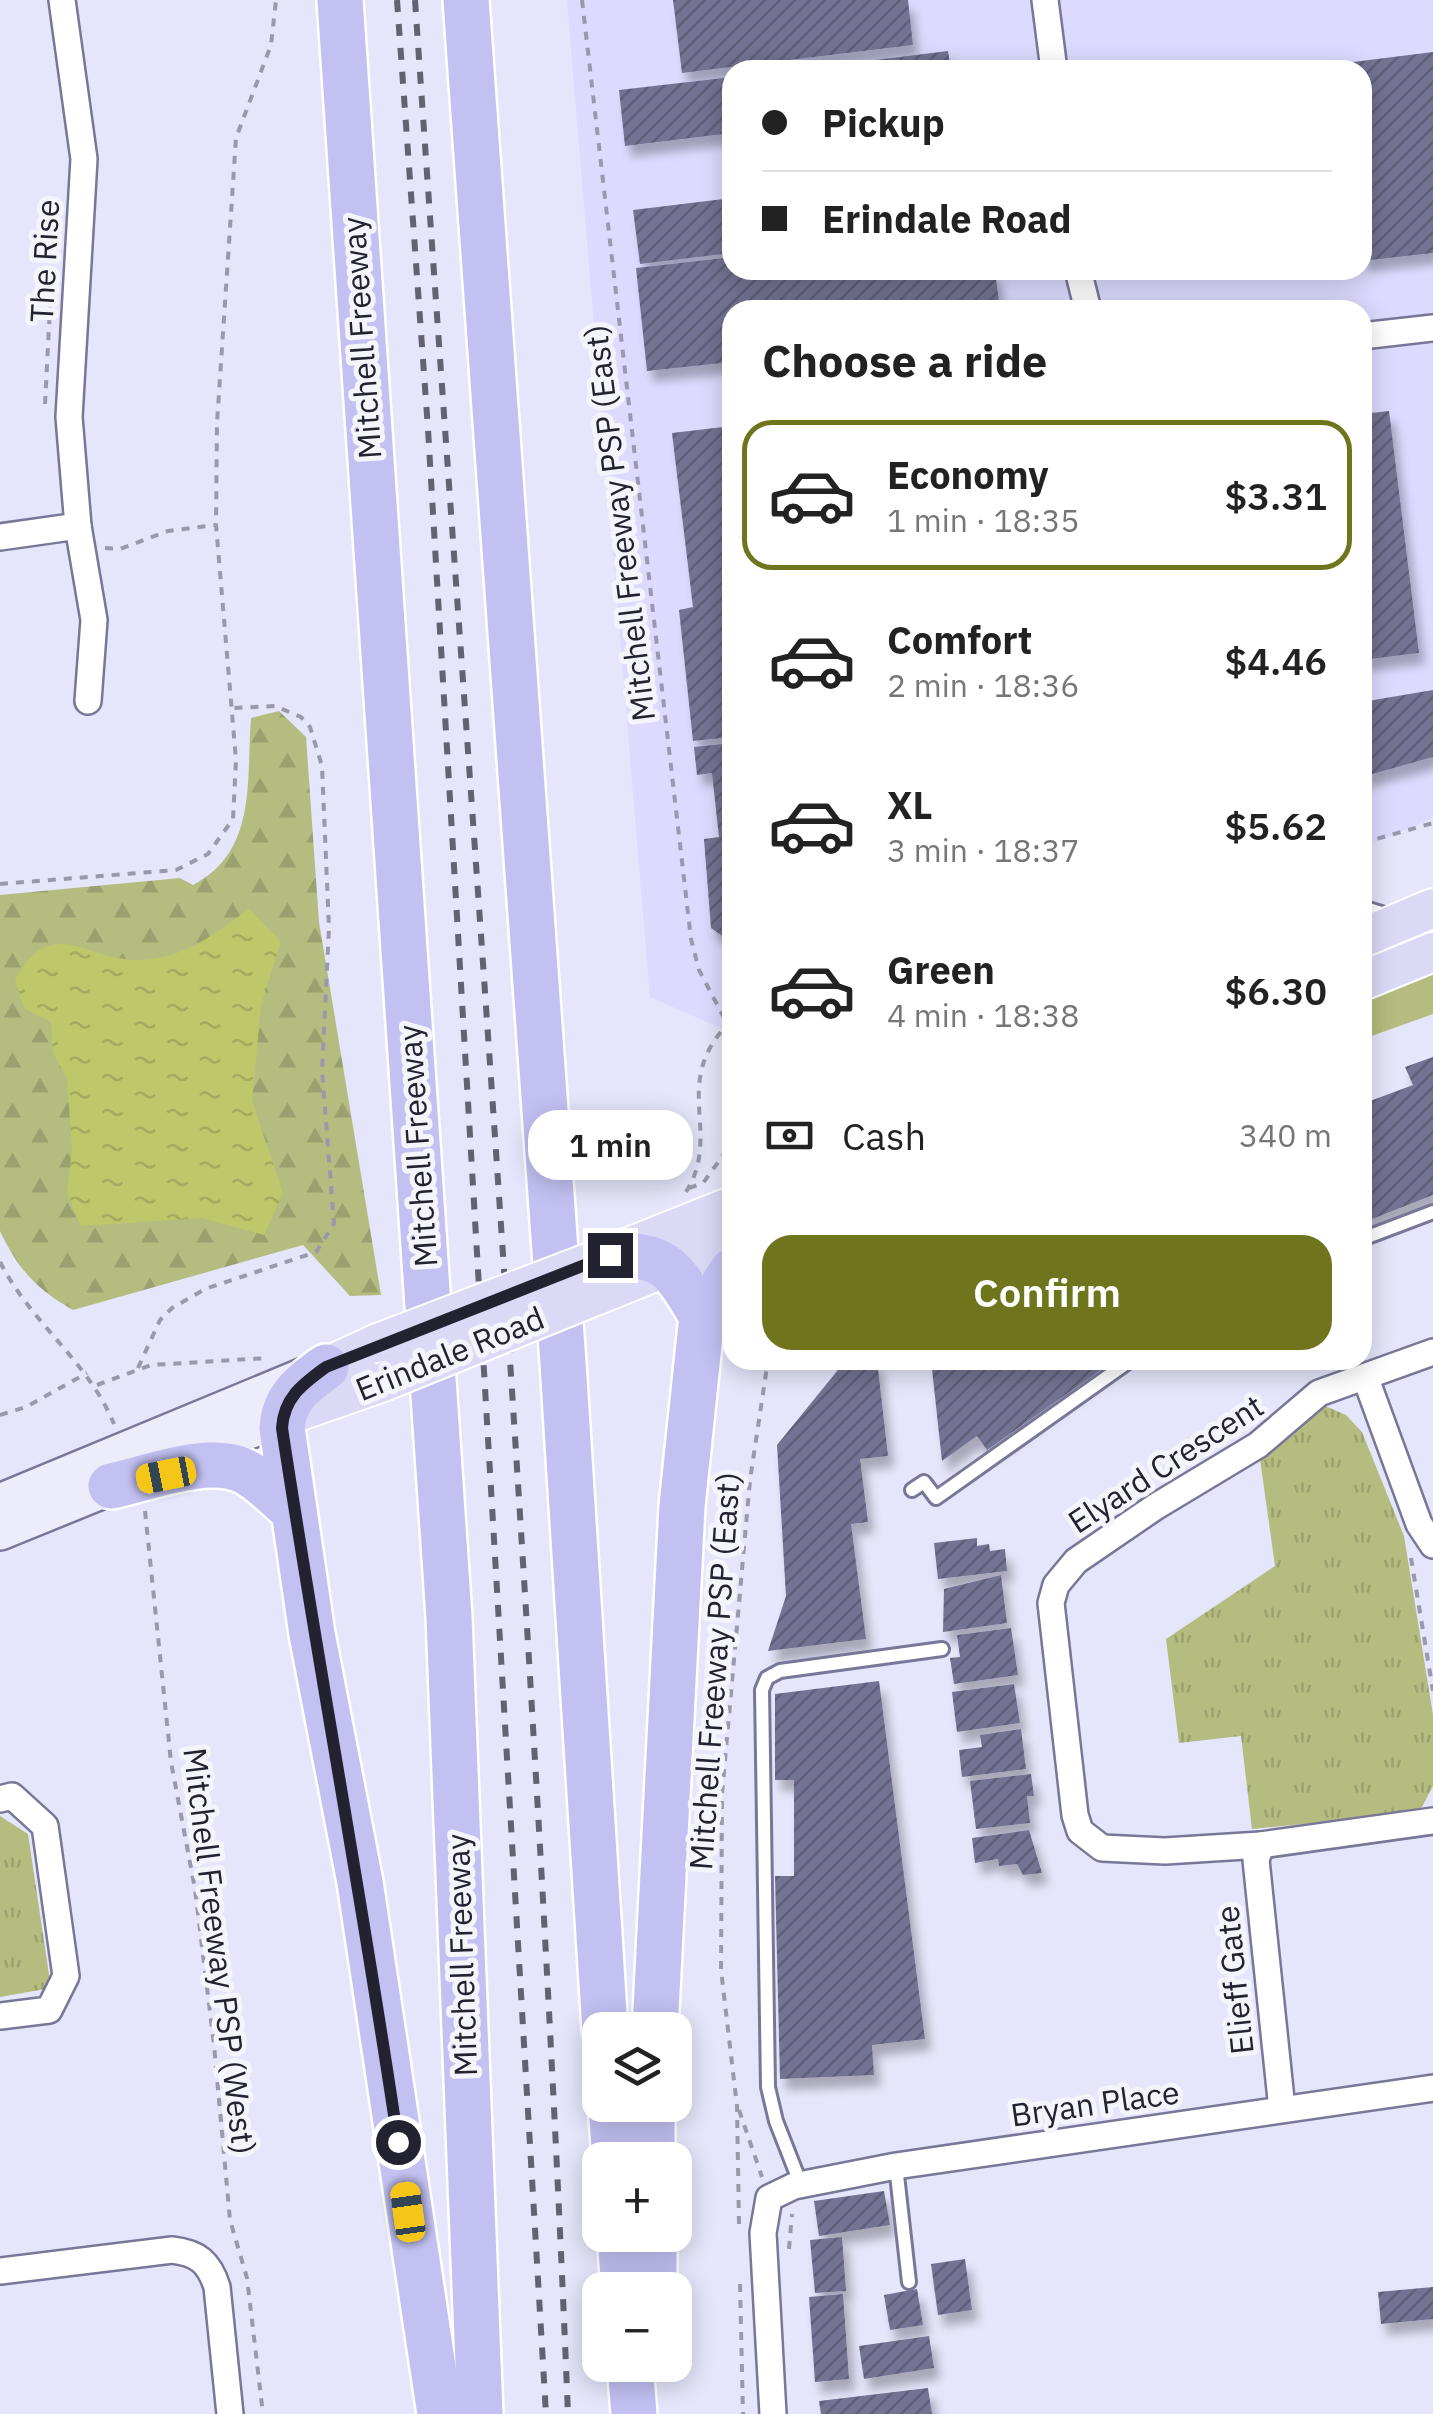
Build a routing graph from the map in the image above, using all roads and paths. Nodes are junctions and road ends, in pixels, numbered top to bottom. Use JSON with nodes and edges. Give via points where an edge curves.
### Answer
{"nodes":[{"id":1,"x":62,"y":0,"type":"edge"},
{"id":2,"x":276,"y":0,"type":"edge"},
{"id":3,"x":340,"y":0,"type":"edge"},
{"id":4,"x":466,"y":0,"type":"edge"},
{"id":5,"x":582,"y":0,"type":"edge"},
{"id":6,"x":1045,"y":0,"type":"edge"},
{"id":7,"x":1053,"y":60,"type":"edge"},
{"id":8,"x":1433,"y":328,"type":"edge"},
{"id":9,"x":1372,"y":335,"type":"edge"},
{"id":10,"x":216,"y":525,"type":"junction"},
{"id":11,"x":0,"y":537,"type":"edge"},
{"id":12,"x":80,"y":537,"type":"junction"},
{"id":13,"x":88,"y":701,"type":"dead end"},
{"id":14,"x":233,"y":708,"type":"junction"},
{"id":15,"x":1433,"y":823,"type":"edge"},
{"id":16,"x":1372,"y":840,"type":"edge"},
{"id":17,"x":0,"y":884,"type":"edge"},
{"id":18,"x":1372,"y":908,"type":"edge"},
{"id":19,"x":1423,"y":912,"type":"edge"},
{"id":20,"x":1376,"y":944,"type":"edge"},
{"id":21,"x":1433,"y":951,"type":"edge"},
{"id":22,"x":1372,"y":977,"type":"edge"},
{"id":23,"x":722,"y":1012,"type":"edge"},
{"id":24,"x":722,"y":1032,"type":"edge"},
{"id":25,"x":722,"y":1157,"type":"edge"},
{"id":26,"x":722,"y":1211,"type":"edge"},
{"id":27,"x":1433,"y":1212,"type":"edge"},
{"id":28,"x":1372,"y":1235,"type":"edge"},
{"id":29,"x":722,"y":1245,"type":"edge"},
{"id":30,"x":0,"y":1262,"type":"edge"},
{"id":31,"x":671,"y":1267,"type":"junction"},
{"id":32,"x":600,"y":1270,"type":"junction"},
{"id":33,"x":722,"y":1286,"type":"edge"},
{"id":34,"x":702,"y":1316,"type":"junction"},
{"id":35,"x":1433,"y":1352,"type":"edge"},
{"id":36,"x":282,"y":1356,"type":"dead end"},
{"id":37,"x":326,"y":1367,"type":"junction"},
{"id":38,"x":138,"y":1368,"type":"junction"},
{"id":39,"x":766,"y":1370,"type":"edge"},
{"id":40,"x":1117,"y":1370,"type":"edge"},
{"id":41,"x":87,"y":1373,"type":"junction"},
{"id":42,"x":1366,"y":1380,"type":"junction"},
{"id":43,"x":98,"y":1385,"type":"junction"},
{"id":44,"x":0,"y":1416,"type":"edge"},
{"id":45,"x":283,"y":1417,"type":"junction"},
{"id":46,"x":120,"y":1438,"type":"dead end"},
{"id":47,"x":912,"y":1490,"type":"dead end"},
{"id":48,"x":127,"y":1492,"type":"junction"},
{"id":49,"x":0,"y":1502,"type":"edge"},
{"id":50,"x":294,"y":1511,"type":"junction"},
{"id":51,"x":0,"y":1532,"type":"edge"},
{"id":52,"x":1422,"y":1549,"type":"edge"},
{"id":53,"x":897,"y":1636,"type":"dead end"},
{"id":54,"x":942,"y":1649,"type":"dead end"},
{"id":55,"x":894,"y":1655,"type":"junction"},
{"id":56,"x":1433,"y":1690,"type":"edge"},
{"id":57,"x":0,"y":1798,"type":"edge"},
{"id":58,"x":1433,"y":1821,"type":"edge"},
{"id":59,"x":1261,"y":1844,"type":"junction"},
{"id":60,"x":604,"y":2012,"type":"edge"},
{"id":61,"x":655,"y":2012,"type":"edge"},
{"id":62,"x":0,"y":2016,"type":"edge"},
{"id":63,"x":1433,"y":2088,"type":"edge"},
{"id":64,"x":1282,"y":2109,"type":"junction"},
{"id":65,"x":896,"y":2166,"type":"junction"},
{"id":66,"x":801,"y":2184,"type":"junction"},
{"id":67,"x":770,"y":2198,"type":"junction"},
{"id":68,"x":792,"y":2212,"type":"dead end"},
{"id":69,"x":788,"y":2257,"type":"dead end"},
{"id":70,"x":0,"y":2271,"type":"edge"},
{"id":71,"x":908,"y":2282,"type":"dead end"},
{"id":72,"x":631,"y":2382,"type":"edge"},
{"id":73,"x":654,"y":2382,"type":"edge"},
{"id":74,"x":230,"y":2414,"type":"edge"},
{"id":75,"x":263,"y":2414,"type":"edge"},
{"id":76,"x":440,"y":2414,"type":"edge"},
{"id":77,"x":480,"y":2414,"type":"edge"},
{"id":78,"x":634,"y":2414,"type":"edge"},
{"id":79,"x":654,"y":2414,"type":"edge"},
{"id":80,"x":774,"y":2414,"type":"edge"}],
"edges":[{"from":1,"to":12,"type":"street","name":"The Rise","via":[[84,159],[69,418]]},
{"from":2,"to":10,"type":"path","via":[[271,45],[234,152]]},
{"from":3,"to":77,"type":"highway","name":"Mitchell Freeway","via":[[449,1617]]},
{"from":4,"to":60,"type":"highway"},
{"from":5,"to":23,"type":"path","name":"Mitchell Freeway PSP (East)","via":[[691,939]]},
{"from":6,"to":7,"type":"street"},
{"from":8,"to":9,"type":"street"},
{"from":10,"to":12,"type":"path","via":[[168,531],[120,549]]},
{"from":10,"to":14,"type":"path"},
{"from":11,"to":12,"type":"street"},
{"from":12,"to":13,"type":"street","name":"The Rise","via":[[94,620]]},
{"from":14,"to":17,"type":"path","via":[[236,805],[208,854],[168,872]]},
{"from":14,"to":38,"type":"path","via":[[276,706],[301,717],[322,766],[328,928],[322,1070],[334,1224],[316,1252],[205,1289],[172,1308]]},
{"from":15,"to":16,"type":"path"},
{"from":18,"to":19,"type":"lane"},
{"from":19,"to":20,"type":"main road"},
{"from":20,"to":21,"type":"lane"},
{"from":21,"to":22,"type":"main road"},
{"from":24,"to":25,"type":"path","via":[[696,1080],[700,1147],[689,1188],[703,1183]]},
{"from":26,"to":32,"type":"main road","name":"Erindale Road"},
{"from":27,"to":28,"type":"lane"},
{"from":29,"to":31,"type":"main road"},
{"from":30,"to":41,"type":"path","via":[[27,1306]]},
{"from":31,"to":32,"type":"highway","via":[[655,1257]]},
{"from":31,"to":34,"type":"highway"},
{"from":32,"to":37,"type":"main road","name":"Erindale Road","bridge":true,"via":[[378,1343]]},
{"from":32,"to":45,"type":"main road","name":"Erindale Road","bridge":true,"via":[[383,1382]]},
{"from":33,"to":34,"type":"highway"},
{"from":34,"to":61,"type":"highway","via":[[682,1506]]},
{"from":35,"to":42,"type":"street","name":"Elyard Crescent"},
{"from":36,"to":38,"type":"path"},
{"from":37,"to":45,"type":"highway","via":[[294,1391]]},
{"from":37,"to":49,"type":"main road","name":"Erindale Road"},
{"from":38,"to":43,"type":"path"},
{"from":39,"to":67,"type":"path","name":"Mitchell Freeway PSP (East)","via":[[722,1794],[722,1970],[737,2106]]},
{"from":40,"to":47,"type":"lane","via":[[936,1498],[924,1482]]},
{"from":41,"to":43,"type":"path"},
{"from":41,"to":44,"type":"path"},
{"from":42,"to":52,"type":"street","via":[[1419,1524]]},
{"from":42,"to":59,"type":"street","name":"Elyard Crescent","via":[[1319,1393],[1258,1445],[1093,1548],[1061,1578],[1052,1599],[1080,1831],[1107,1850]]},
{"from":43,"to":46,"type":"path"},
{"from":45,"to":48,"type":"main road","name":"Erindale Road"},
{"from":45,"to":50,"type":"highway"},
{"from":48,"to":50,"type":"highway","via":[[211,1465],[229,1466]]},
{"from":48,"to":51,"type":"main road","name":"Erindale Road"},
{"from":48,"to":75,"type":"path","name":"Mitchell Freeway PSP (West)","via":[[195,1889],[230,2220],[246,2278]]},
{"from":50,"to":76,"type":"highway","via":[[360,1882]]},
{"from":52,"to":56,"type":"path"},
{"from":53,"to":55,"type":"lane"},
{"from":54,"to":55,"type":"lane"},
{"from":55,"to":66,"type":"lane","via":[[780,1671],[762,1690],[768,2087]]},
{"from":57,"to":62,"type":"street","via":[[12,1796],[45,1826],[66,1976],[49,2010]]},
{"from":58,"to":59,"type":"street","name":"Elyard Crescent"},
{"from":59,"to":64,"type":"street","name":"Elieff Gate","via":[[1256,1860]]},
{"from":63,"to":64,"type":"street","name":"Bryan Place"},
{"from":64,"to":65,"type":"street","name":"Bryan Place"},
{"from":65,"to":66,"type":"street","name":"Bryan Place"},
{"from":65,"to":71,"type":"lane"},
{"from":66,"to":67,"type":"street","name":"Bryan Place"},
{"from":67,"to":80,"type":"street","via":[[763,2233]]},
{"from":68,"to":69,"type":"path"},
{"from":70,"to":74,"type":"street","via":[[172,2250],[204,2261],[218,2287]]},
{"from":72,"to":78,"type":"highway"},
{"from":73,"to":79,"type":"highway"}]}
